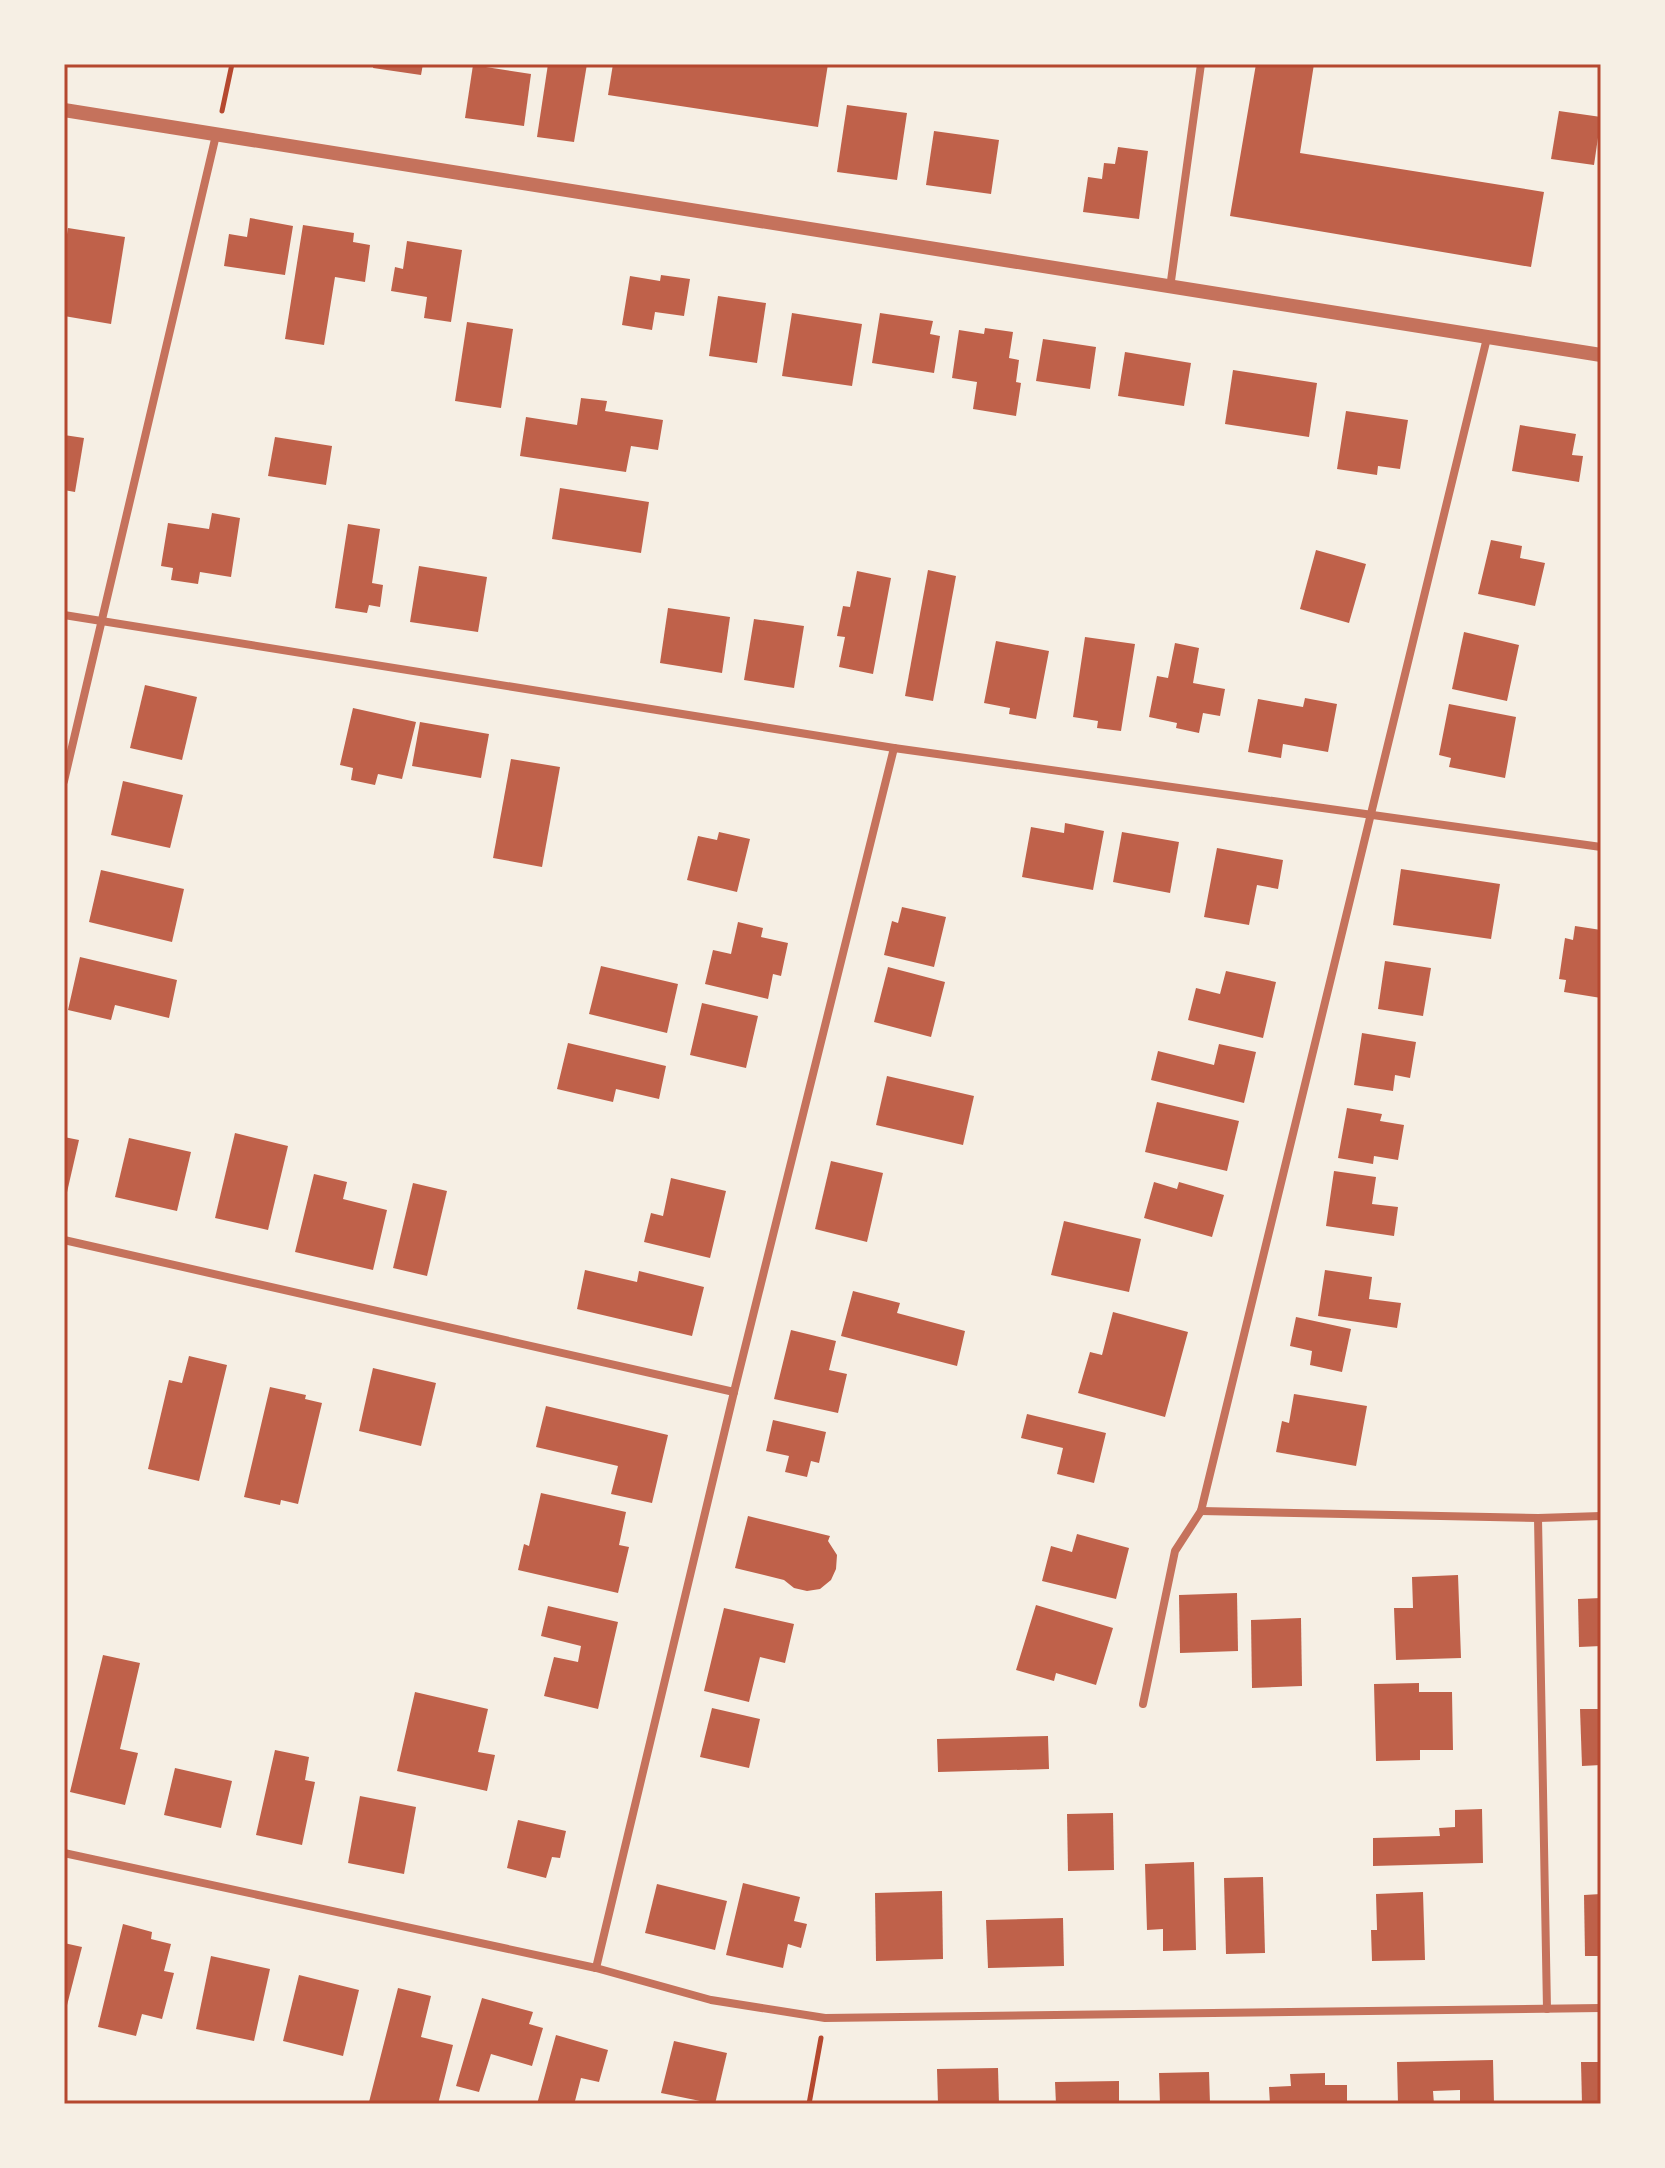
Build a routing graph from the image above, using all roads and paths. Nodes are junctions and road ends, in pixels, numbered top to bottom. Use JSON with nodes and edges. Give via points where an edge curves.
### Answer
{"nodes":[{"id":1,"x":232,"y":64,"type":"edge"},
{"id":2,"x":1201,"y":64,"type":"edge"},
{"id":3,"x":64,"y":110,"type":"edge"},
{"id":4,"x":216,"y":135,"type":"junction"},
{"id":5,"x":1170,"y":288,"type":"junction"},
{"id":6,"x":1487,"y":338,"type":"junction"},
{"id":7,"x":1601,"y":355,"type":"edge"},
{"id":8,"x":64,"y":615,"type":"edge"},
{"id":9,"x":103,"y":622,"type":"junction"},
{"id":10,"x":894,"y":748,"type":"junction"},
{"id":11,"x":64,"y":781,"type":"edge"},
{"id":12,"x":1370,"y":815,"type":"junction"},
{"id":13,"x":1601,"y":847,"type":"edge"},
{"id":14,"x":64,"y":1240,"type":"edge"},
{"id":15,"x":734,"y":1392,"type":"junction"},
{"id":16,"x":1201,"y":1511,"type":"junction"},
{"id":17,"x":1601,"y":1516,"type":"edge"},
{"id":18,"x":1538,"y":1518,"type":"junction"},
{"id":19,"x":1143,"y":1704,"type":"dead end"},
{"id":20,"x":64,"y":1853,"type":"edge"},
{"id":21,"x":596,"y":1968,"type":"junction"},
{"id":22,"x":1601,"y":2008,"type":"edge"},
{"id":23,"x":1547,"y":2009,"type":"junction"},
{"id":24,"x":825,"y":2018,"type":"junction"},
{"id":25,"x":809,"y":2104,"type":"edge"}],
"edges":[{"from":1,"to":4,"type":"path"},
{"from":2,"to":5,"type":"street"},
{"from":3,"to":4,"type":"street"},
{"from":4,"to":5,"type":"street"},
{"from":4,"to":9,"type":"street"},
{"from":5,"to":6,"type":"street"},
{"from":6,"to":7,"type":"street"},
{"from":6,"to":12,"type":"street"},
{"from":8,"to":9,"type":"street"},
{"from":9,"to":10,"type":"street"},
{"from":9,"to":11,"type":"street"},
{"from":10,"to":12,"type":"street"},
{"from":10,"to":15,"type":"street"},
{"from":12,"to":13,"type":"street"},
{"from":12,"to":16,"type":"street"},
{"from":14,"to":15,"type":"street"},
{"from":15,"to":21,"type":"street"},
{"from":16,"to":18,"type":"street"},
{"from":16,"to":19,"type":"street","via":[[1175,1551]]},
{"from":17,"to":18,"type":"street"},
{"from":18,"to":23,"type":"street"},
{"from":20,"to":21,"type":"street"},
{"from":21,"to":24,"type":"street","via":[[711,2000]]},
{"from":22,"to":23,"type":"street"},
{"from":23,"to":24,"type":"street"},
{"from":24,"to":25,"type":"path"}]}
